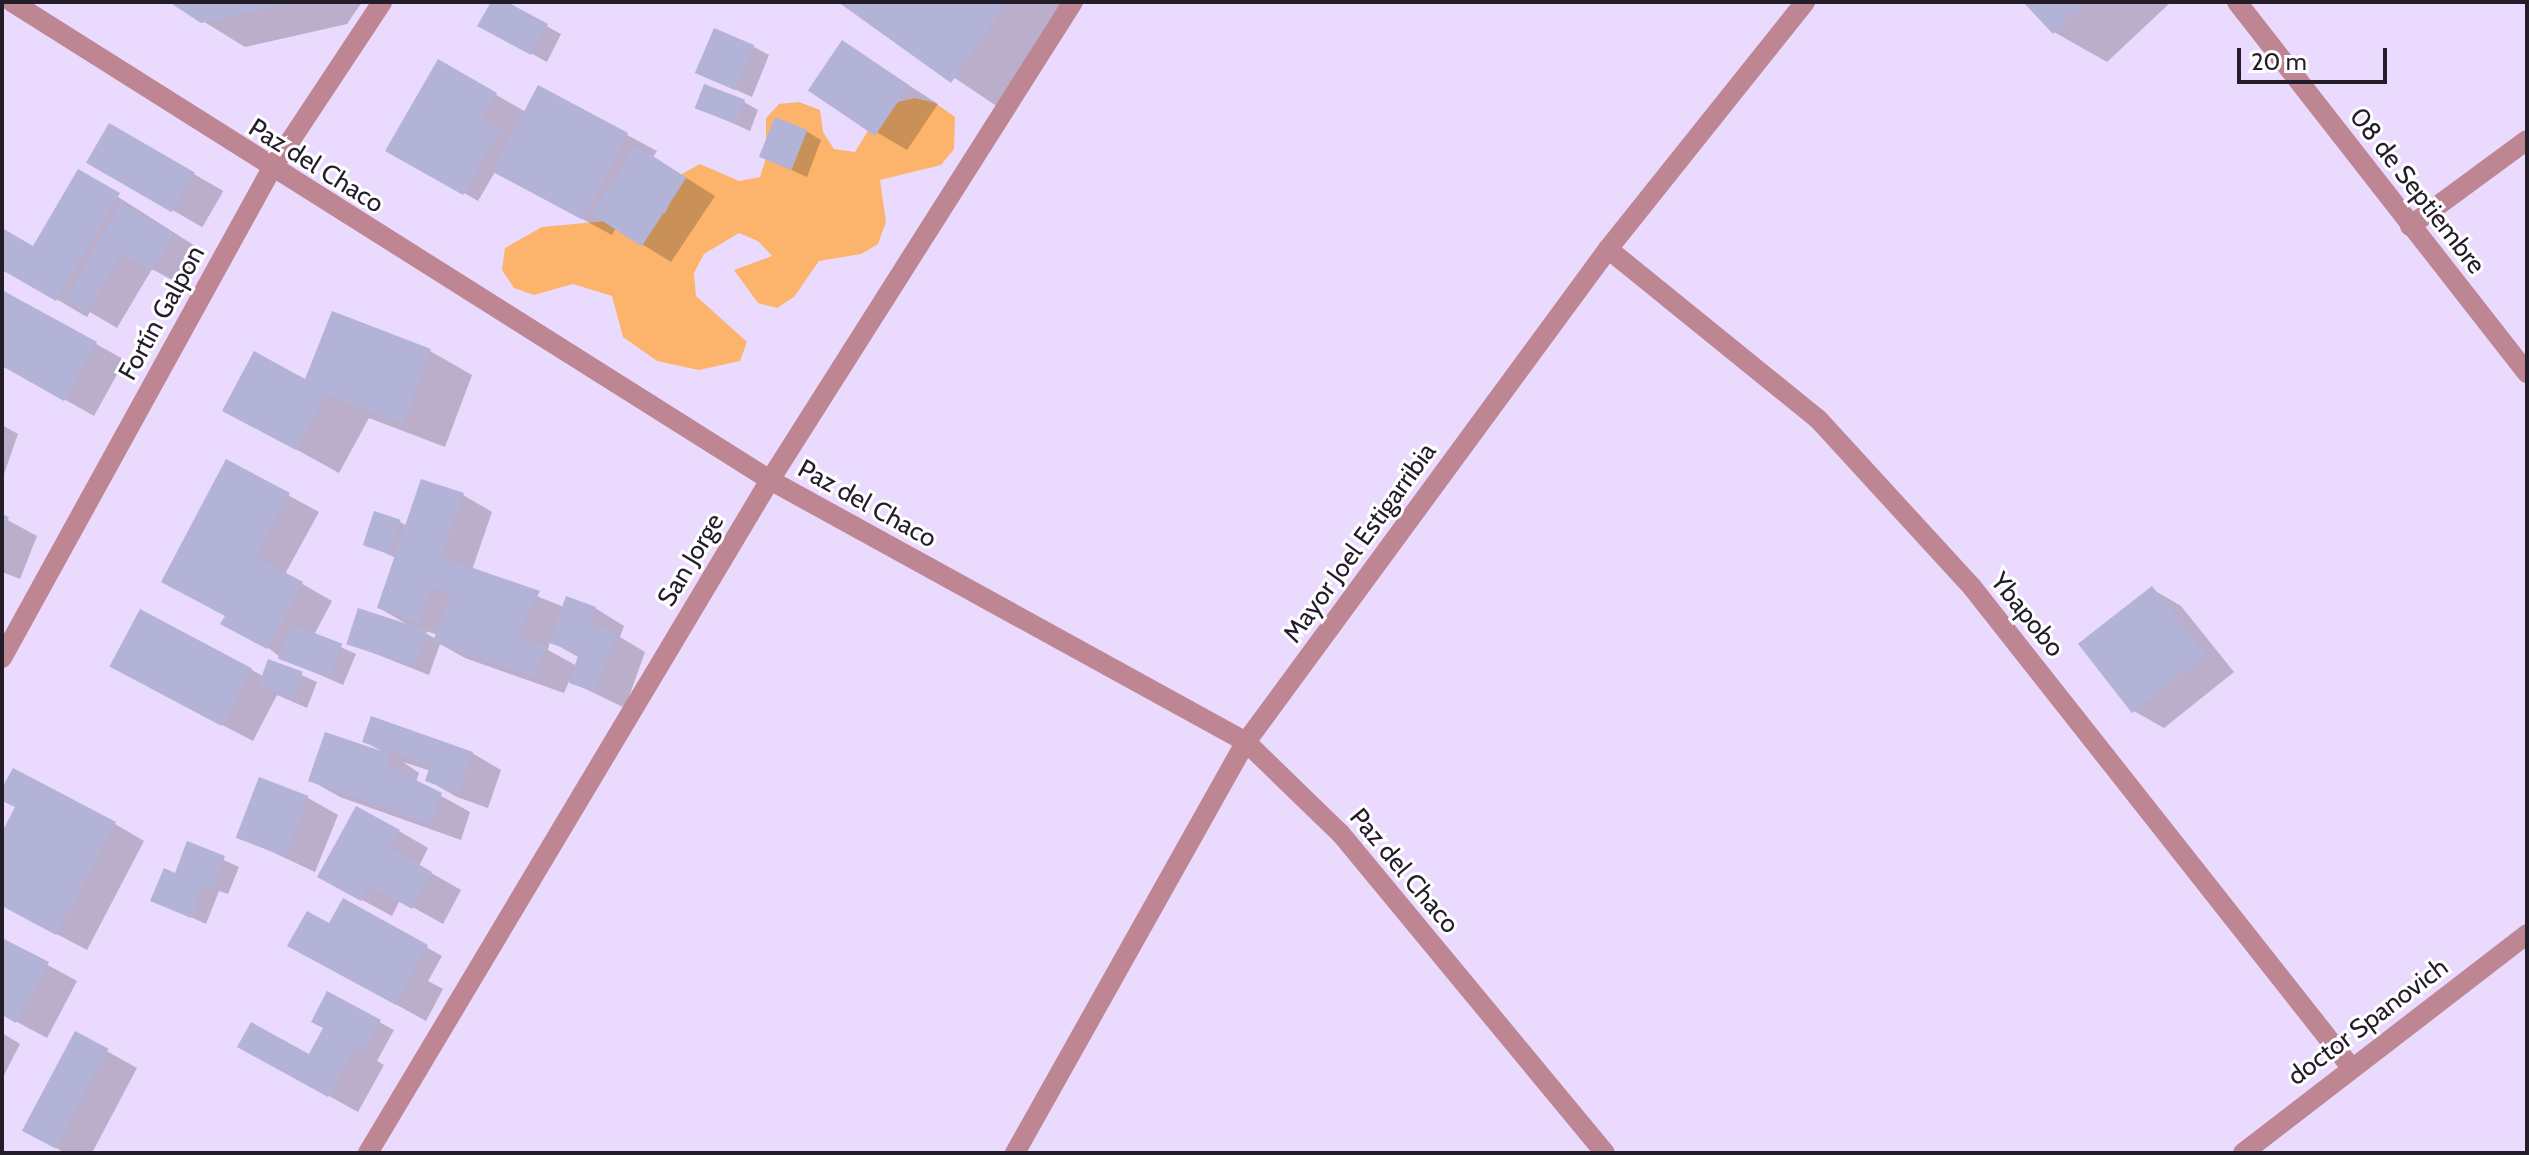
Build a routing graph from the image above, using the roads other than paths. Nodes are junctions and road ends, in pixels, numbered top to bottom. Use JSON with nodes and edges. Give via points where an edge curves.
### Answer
{"nodes":[{"id":1,"x":12,"y":2,"type":"edge"},
{"id":2,"x":382,"y":2,"type":"edge"},
{"id":3,"x":1073,"y":2,"type":"edge"},
{"id":4,"x":1805,"y":2,"type":"edge"},
{"id":5,"x":2237,"y":2,"type":"edge"},
{"id":6,"x":2527,"y":140,"type":"edge"},
{"id":7,"x":271,"y":170,"type":"junction"},
{"id":8,"x":2410,"y":226,"type":"junction"},
{"id":9,"x":1608,"y":249,"type":"junction"},
{"id":10,"x":2527,"y":373,"type":"edge"},
{"id":11,"x":770,"y":480,"type":"junction"},
{"id":12,"x":2,"y":658,"type":"edge"},
{"id":13,"x":1246,"y":742,"type":"junction"},
{"id":14,"x":2527,"y":934,"type":"edge"},
{"id":15,"x":2350,"y":1066,"type":"junction"},
{"id":16,"x":368,"y":1153,"type":"edge"},
{"id":17,"x":1015,"y":1153,"type":"edge"},
{"id":18,"x":1605,"y":1153,"type":"edge"},
{"id":19,"x":2243,"y":1153,"type":"edge"}],
"edges":[{"from":1,"to":7,"type":"street","name":"Paz del Chaco"},
{"from":2,"to":7,"type":"street","name":"Fortín Galpon"},
{"from":3,"to":11,"type":"street","name":"San Jorge"},
{"from":4,"to":9,"type":"street","name":"Mayor Joel Estigarribia"},
{"from":5,"to":8,"type":"street","name":"08 de Septiembre"},
{"from":6,"to":8,"type":"street"},
{"from":7,"to":11,"type":"street","name":"Paz del Chaco"},
{"from":7,"to":12,"type":"street","name":"Fortín Galpon"},
{"from":8,"to":10,"type":"street","name":"08 de Septiembre"},
{"from":9,"to":13,"type":"street","name":"Mayor Joel Estigarribia"},
{"from":9,"to":15,"type":"street","name":"Ybapobo","via":[[1818,419],[1972,587]]},
{"from":11,"to":13,"type":"street","name":"Paz del Chaco"},
{"from":11,"to":16,"type":"street","name":"San Jorge"},
{"from":13,"to":17,"type":"street","name":"Mayor Joel Estigarribia"},
{"from":13,"to":18,"type":"street","name":"Paz del Chaco","via":[[1341,834]]},
{"from":14,"to":15,"type":"street","name":"doctor Spanovich"},
{"from":15,"to":19,"type":"street","name":"doctor Spanovich"}]}
